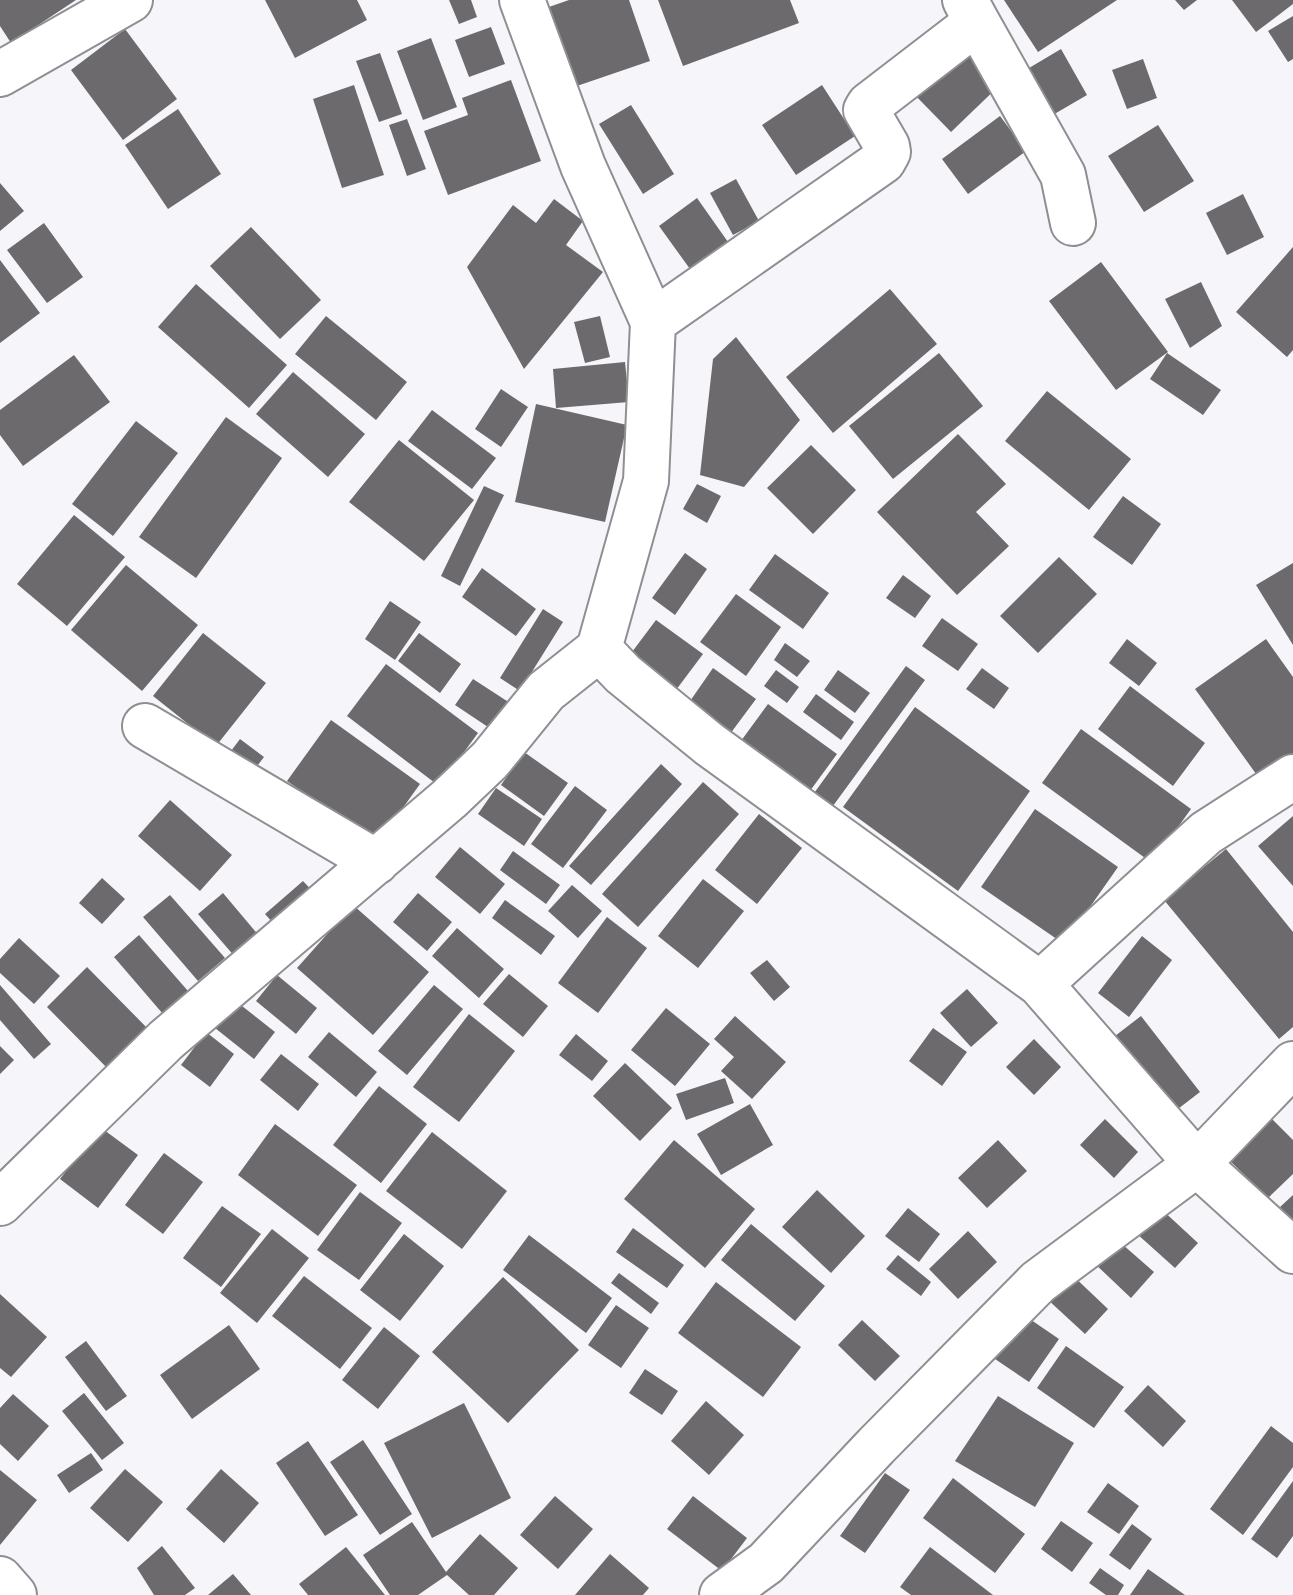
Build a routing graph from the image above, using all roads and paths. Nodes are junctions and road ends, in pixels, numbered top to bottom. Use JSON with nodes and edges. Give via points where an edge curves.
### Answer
{"nodes":[{"id":1,"x":130,"y":0,"type":"edge"},
{"id":2,"x":522,"y":0,"type":"edge"},
{"id":3,"x":971,"y":11,"type":"edge"},
{"id":4,"x":0,"y":74,"type":"edge"},
{"id":5,"x":1073,"y":223,"type":"dead end"},
{"id":6,"x":653,"y":322,"type":"junction"},
{"id":7,"x":599,"y":649,"type":"junction"},
{"id":8,"x":145,"y":726,"type":"dead end"},
{"id":9,"x":1293,"y":777,"type":"edge"},
{"id":10,"x":376,"y":862,"type":"junction"},
{"id":11,"x":1040,"y":984,"type":"junction"},
{"id":12,"x":1293,"y":1064,"type":"edge"},
{"id":13,"x":1197,"y":1164,"type":"junction"},
{"id":14,"x":0,"y":1203,"type":"edge"},
{"id":15,"x":1293,"y":1251,"type":"edge"},
{"id":16,"x":0,"y":1579,"type":"edge"},
{"id":17,"x":14,"y":1595,"type":"edge"},
{"id":18,"x":722,"y":1595,"type":"edge"}],
"edges":[{"from":1,"to":4,"type":"street"},
{"from":2,"to":6,"type":"street","via":[[583,166]]},
{"from":3,"to":5,"type":"street","via":[[1063,175]]},
{"from":3,"to":6,"type":"street","via":[[866,110],[887,146],[883,161]]},
{"from":6,"to":7,"type":"street","via":[[646,481]]},
{"from":7,"to":10,"type":"street","via":[[546,691],[490,760]]},
{"from":7,"to":11,"type":"street","via":[[709,744]]},
{"from":8,"to":10,"type":"street"},
{"from":9,"to":11,"type":"street","via":[[1206,833]]},
{"from":10,"to":14,"type":"street","via":[[166,1040]]},
{"from":11,"to":13,"type":"street"},
{"from":12,"to":13,"type":"street"},
{"from":13,"to":15,"type":"street"},
{"from":13,"to":18,"type":"street","via":[[1038,1282],[766,1563]]},
{"from":16,"to":17,"type":"street"}]}
